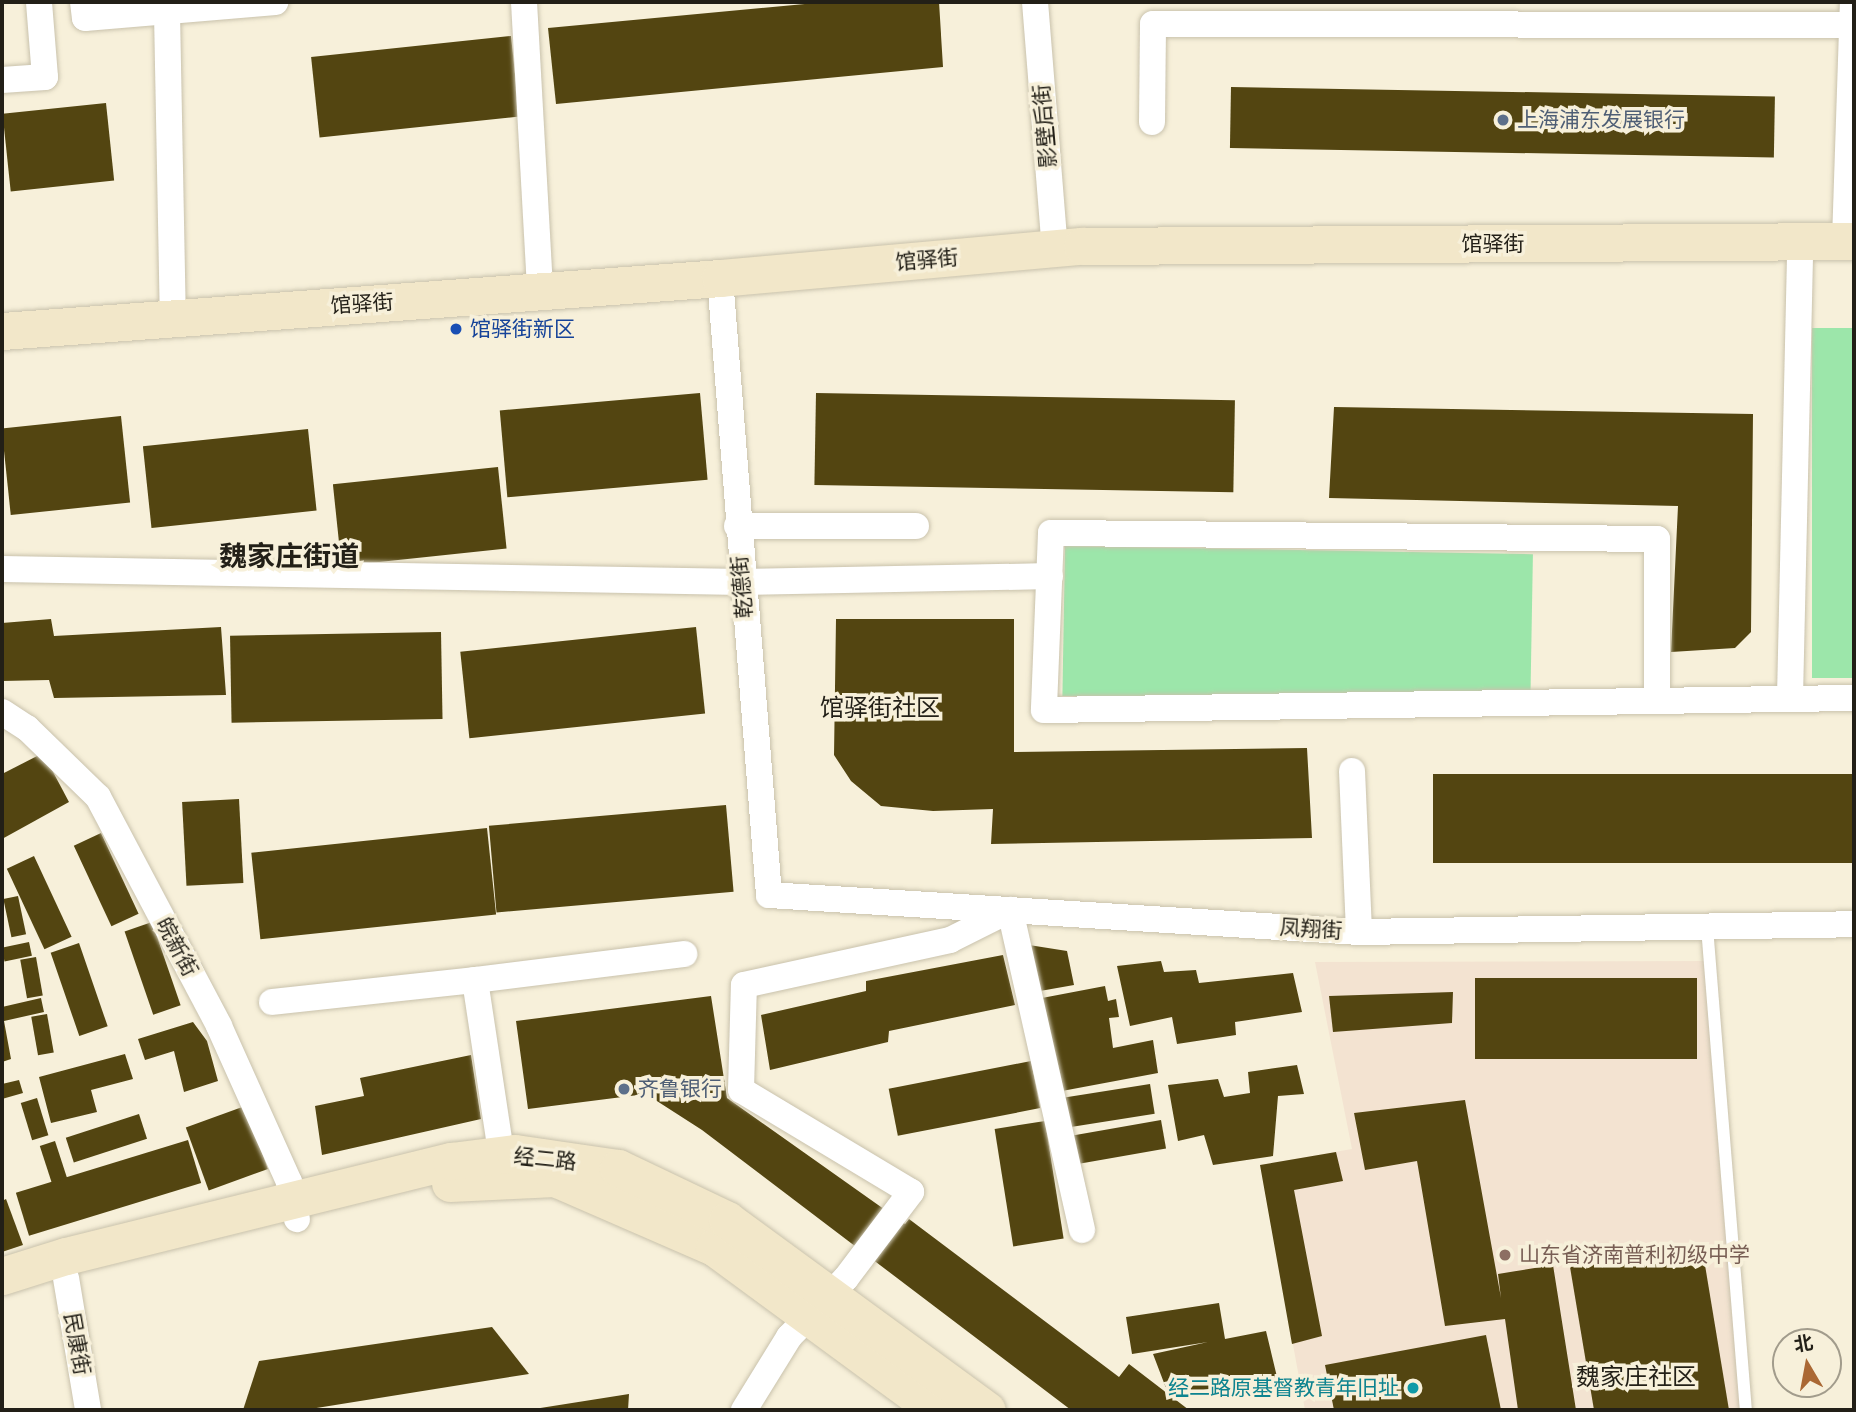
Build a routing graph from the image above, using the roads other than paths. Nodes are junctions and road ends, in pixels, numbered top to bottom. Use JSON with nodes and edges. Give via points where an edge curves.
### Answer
{"nodes":[{"id":1,"x":39,"y":2,"type":"edge"},
{"id":2,"x":83,"y":2,"type":"edge"},
{"id":3,"x":275,"y":2,"type":"edge"},
{"id":4,"x":524,"y":2,"type":"edge"},
{"id":5,"x":1035,"y":2,"type":"edge"},
{"id":6,"x":167,"y":13,"type":"junction"},
{"id":7,"x":1854,"y":17,"type":"edge"},
{"id":8,"x":2,"y":80,"type":"edge"},
{"id":9,"x":1152,"y":122,"type":"dead end"},
{"id":10,"x":1850,"y":241,"type":"edge"},
{"id":11,"x":1800,"y":242,"type":"junction"},
{"id":12,"x":1055,"y":250,"type":"junction"},
{"id":13,"x":720,"y":278,"type":"junction"},
{"id":14,"x":540,"y":292,"type":"junction"},
{"id":15,"x":173,"y":317,"type":"junction"},
{"id":16,"x":2,"y":331,"type":"edge"},
{"id":17,"x":737,"y":526,"type":"junction"},
{"id":18,"x":916,"y":526,"type":"dead end"},
{"id":19,"x":2,"y":569,"type":"edge"},
{"id":20,"x":1050,"y":576,"type":"junction"},
{"id":21,"x":742,"y":582,"type":"junction"},
{"id":22,"x":1790,"y":697,"type":"junction"},
{"id":23,"x":1854,"y":698,"type":"edge"},
{"id":24,"x":1657,"y":699,"type":"junction"},
{"id":25,"x":2,"y":712,"type":"edge"},
{"id":26,"x":1352,"y":771,"type":"dead end"},
{"id":27,"x":769,"y":895,"type":"joint"},
{"id":28,"x":1010,"y":910,"type":"junction"},
{"id":29,"x":1854,"y":924,"type":"edge"},
{"id":30,"x":1707,"y":927,"type":"junction"},
{"id":31,"x":1359,"y":932,"type":"junction"},
{"id":32,"x":684,"y":954,"type":"dead end"},
{"id":33,"x":475,"y":980,"type":"junction"},
{"id":34,"x":272,"y":1002,"type":"dead end"},
{"id":35,"x":503,"y":1168,"type":"junction"},
{"id":36,"x":296,"y":1209,"type":"junction"},
{"id":37,"x":1082,"y":1230,"type":"dead end"},
{"id":38,"x":2,"y":1276,"type":"edge"},
{"id":39,"x":66,"y":1278,"type":"junction"},
{"id":40,"x":2,"y":1297,"type":"edge"},
{"id":41,"x":820,"y":1306,"type":"junction"},
{"id":42,"x":88,"y":1410,"type":"edge"},
{"id":43,"x":744,"y":1410,"type":"edge"},
{"id":44,"x":936,"y":1410,"type":"edge"},
{"id":45,"x":987,"y":1410,"type":"edge"},
{"id":46,"x":1746,"y":1410,"type":"edge"}],
"edges":[{"from":1,"to":8,"type":"street","via":[[45,77]]},
{"from":2,"to":6,"type":"street","via":[[85,18]]},
{"from":3,"to":6,"type":"street"},
{"from":4,"to":14,"type":"street"},
{"from":5,"to":12,"type":"street","name":"影壁后街"},
{"from":6,"to":15,"type":"street"},
{"from":7,"to":9,"type":"street","via":[[1153,24]]},
{"from":7,"to":10,"type":"street"},
{"from":10,"to":11,"type":"main road","name":"馆驿街"},
{"from":11,"to":12,"type":"main road","name":"馆驿街"},
{"from":11,"to":22,"type":"street"},
{"from":12,"to":13,"type":"main road","name":"馆驿街"},
{"from":13,"to":14,"type":"main road","name":"馆驿街"},
{"from":13,"to":17,"type":"street","name":"乾德街"},
{"from":14,"to":15,"type":"main road","name":"馆驿街"},
{"from":15,"to":16,"type":"main road","name":"馆驿街"},
{"from":17,"to":18,"type":"street"},
{"from":17,"to":21,"type":"street","name":"乾德街"},
{"from":19,"to":21,"type":"street"},
{"from":20,"to":21,"type":"street"},
{"from":20,"to":24,"type":"street","via":[[1044,710]]},
{"from":20,"to":24,"type":"street","via":[[1051,533],[1657,539]]},
{"from":21,"to":27,"type":"street","name":"乾德街"},
{"from":22,"to":23,"type":"street"},
{"from":22,"to":24,"type":"street"},
{"from":25,"to":36,"type":"street","name":"皖新街","via":[[27,728],[98,797],[219,1026]]},
{"from":26,"to":31,"type":"street"},
{"from":27,"to":28,"type":"street","name":"凤翔街"},
{"from":28,"to":31,"type":"street","name":"凤翔街"},
{"from":28,"to":37,"type":"street"},
{"from":28,"to":41,"type":"street","via":[[950,940],[744,985],[741,1090],[911,1192]]},
{"from":29,"to":30,"type":"street","name":"凤翔街"},
{"from":30,"to":31,"type":"street","name":"凤翔街"},
{"from":30,"to":46,"type":"lane"},
{"from":32,"to":33,"type":"street"},
{"from":33,"to":34,"type":"street"},
{"from":33,"to":35,"type":"street"},
{"from":35,"to":36,"type":"main road","name":"经二路","via":[[456,1182]]},
{"from":35,"to":41,"type":"main road","name":"经二路","via":[[555,1178],[643,1215],[714,1247]]},
{"from":36,"to":38,"type":"main road","name":"经二路"},
{"from":36,"to":39,"type":"main road","name":"经二路"},
{"from":39,"to":40,"type":"main road","name":"经二路"},
{"from":39,"to":42,"type":"street","name":"民康街"},
{"from":41,"to":43,"type":"street","via":[[789,1337]]},
{"from":41,"to":44,"type":"main road","name":"经二路"},
{"from":41,"to":45,"type":"main road","name":"经二路"}]}
